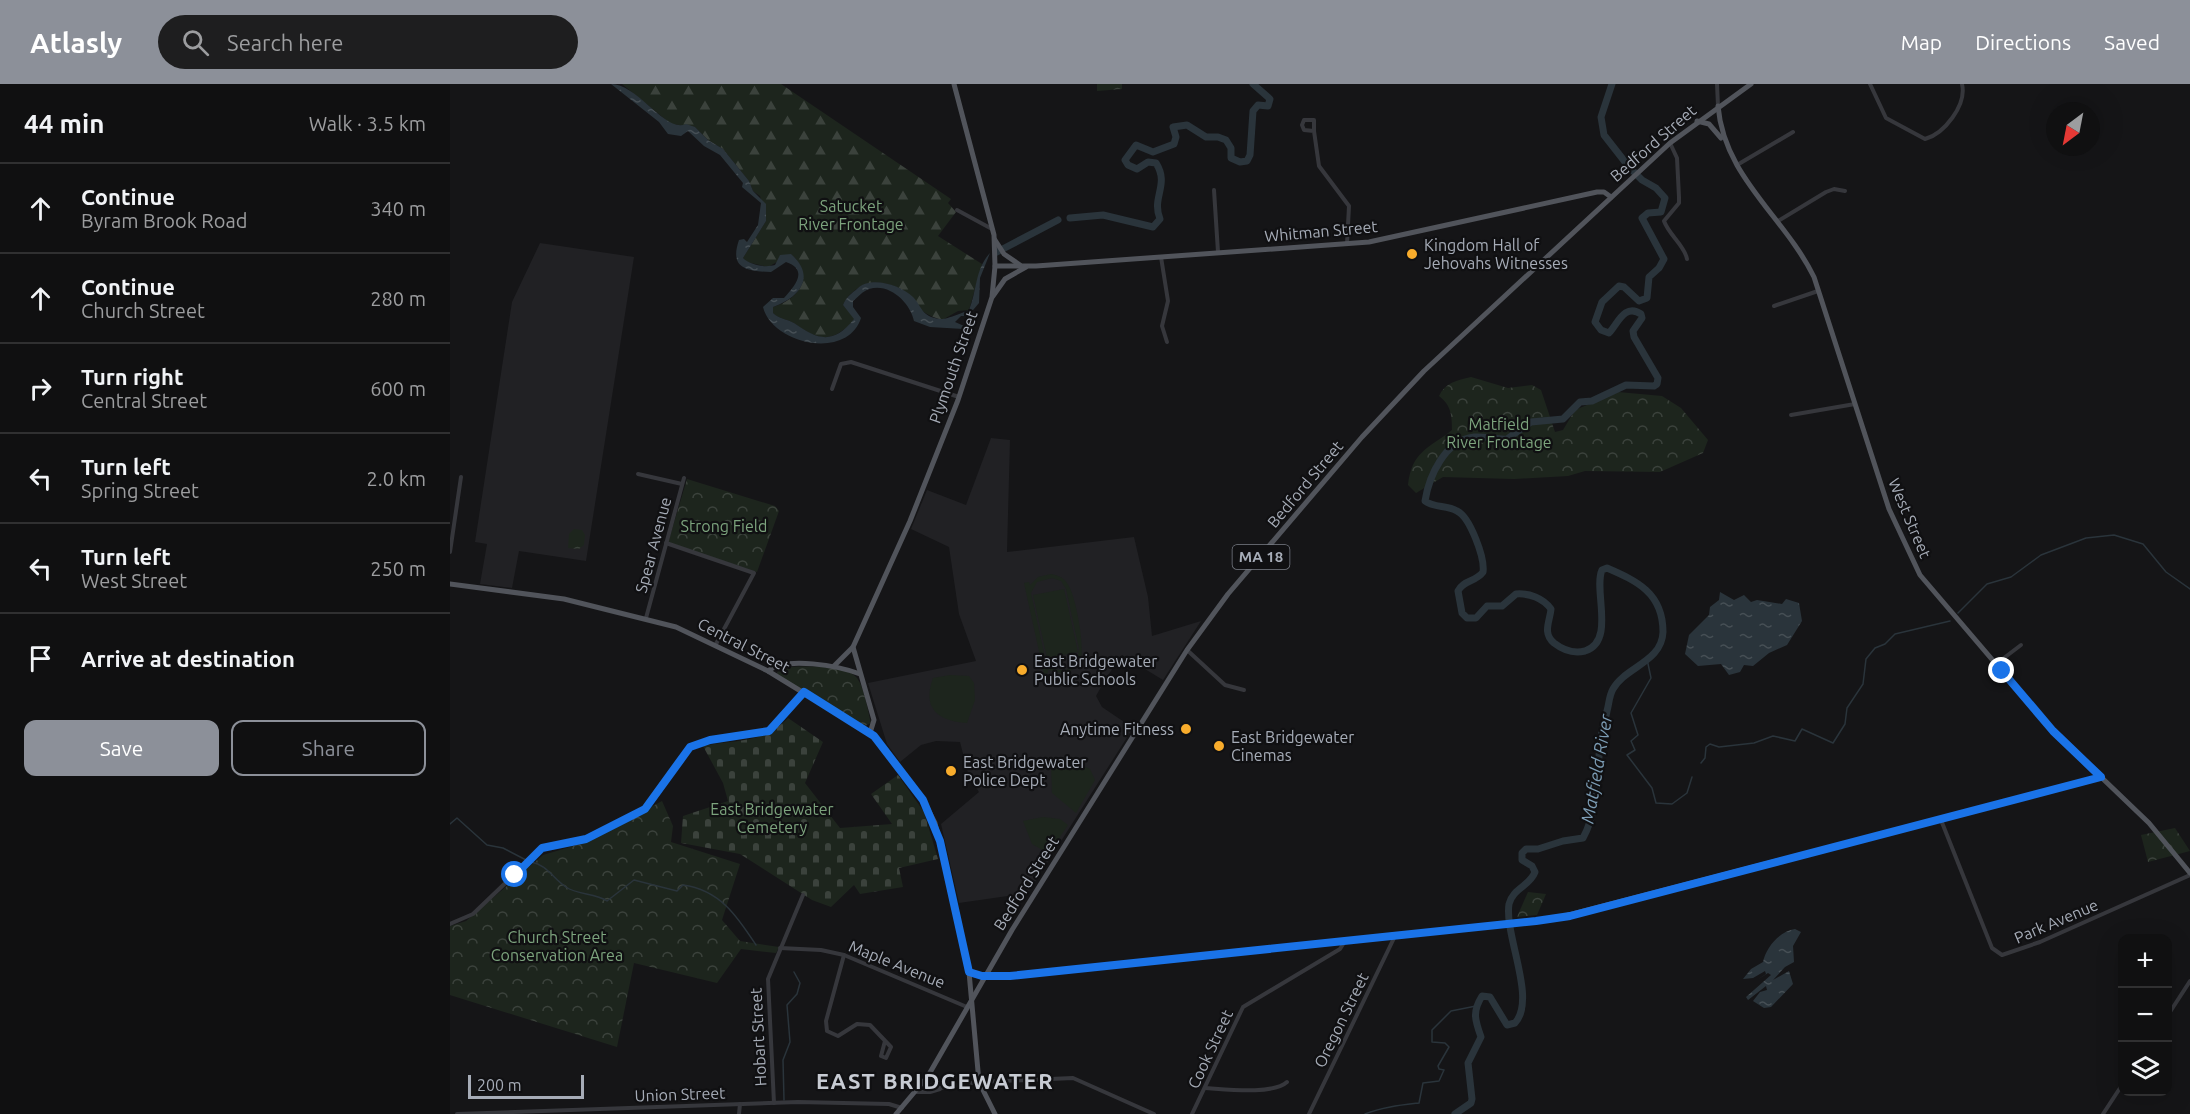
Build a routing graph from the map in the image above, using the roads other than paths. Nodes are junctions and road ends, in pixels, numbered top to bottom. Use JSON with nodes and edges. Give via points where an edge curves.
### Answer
{"nodes":[{"id":1,"x":954,"y":84,"type":"edge"},
{"id":2,"x":1717,"y":84,"type":"edge"},
{"id":3,"x":1750,"y":84,"type":"edge"},
{"id":4,"x":1870,"y":84,"type":"edge"},
{"id":5,"x":1962,"y":84,"type":"edge"},
{"id":6,"x":1719,"y":106,"type":"junction"},
{"id":7,"x":1697,"y":121,"type":"junction"},
{"id":8,"x":1314,"y":131,"type":"dead end"},
{"id":9,"x":1794,"y":132,"type":"dead end"},
{"id":10,"x":1670,"y":143,"type":"junction"},
{"id":11,"x":1727,"y":148,"type":"junction"},
{"id":12,"x":1736,"y":165,"type":"junction"},
{"id":13,"x":1214,"y":190,"type":"dead end"},
{"id":14,"x":1845,"y":191,"type":"dead end"},
{"id":15,"x":1611,"y":197,"type":"junction"},
{"id":16,"x":957,"y":210,"type":"dead end"},
{"id":17,"x":1778,"y":221,"type":"junction"},
{"id":18,"x":992,"y":229,"type":"junction"},
{"id":19,"x":1347,"y":245,"type":"junction"},
{"id":20,"x":999,"y":250,"type":"junction"},
{"id":21,"x":1218,"y":252,"type":"junction"},
{"id":22,"x":1161,"y":256,"type":"junction"},
{"id":23,"x":1688,"y":259,"type":"dead end"},
{"id":24,"x":995,"y":264,"type":"junction"},
{"id":25,"x":1027,"y":267,"type":"junction"},
{"id":26,"x":1819,"y":290,"type":"junction"},
{"id":27,"x":992,"y":297,"type":"junction"},
{"id":28,"x":1774,"y":306,"type":"dead end"},
{"id":29,"x":1167,"y":342,"type":"dead end"},
{"id":30,"x":832,"y":389,"type":"dead end"},
{"id":31,"x":959,"y":397,"type":"junction"},
{"id":32,"x":1855,"y":404,"type":"junction"},
{"id":33,"x":1791,"y":415,"type":"dead end"},
{"id":34,"x":638,"y":474,"type":"dead end"},
{"id":35,"x":461,"y":477,"type":"dead end"},
{"id":36,"x":684,"y":478,"type":"dead end"},
{"id":37,"x":682,"y":484,"type":"junction"},
{"id":38,"x":666,"y":543,"type":"junction"},
{"id":39,"x":450,"y":552,"type":"edge"},
{"id":40,"x":450,"y":584,"type":"edge"},
{"id":41,"x":646,"y":618,"type":"junction"},
{"id":42,"x":716,"y":644,"type":"junction"},
{"id":43,"x":2021,"y":645,"type":"dead end"},
{"id":44,"x":854,"y":647,"type":"junction"},
{"id":45,"x":1187,"y":650,"type":"junction"},
{"id":46,"x":1996,"y":664,"type":"junction"},
{"id":47,"x":834,"y":666,"type":"junction"},
{"id":48,"x":768,"y":671,"type":"junction"},
{"id":49,"x":860,"y":674,"type":"junction"},
{"id":50,"x":1244,"y":690,"type":"dead end"},
{"id":51,"x":804,"y":692,"type":"junction"},
{"id":52,"x":870,"y":733,"type":"junction"},
{"id":53,"x":2101,"y":777,"type":"junction"},
{"id":54,"x":1941,"y":820,"type":"junction"},
{"id":55,"x":2190,"y":874,"type":"edge"},
{"id":56,"x":803,"y":896,"type":"dead end"},
{"id":57,"x":450,"y":924,"type":"edge"},
{"id":58,"x":1395,"y":936,"type":"junction"},
{"id":59,"x":1344,"y":941,"type":"junction"},
{"id":60,"x":780,"y":948,"type":"junction"},
{"id":61,"x":844,"y":955,"type":"junction"},
{"id":62,"x":969,"y":972,"type":"junction"},
{"id":63,"x":984,"y":976,"type":"junction"},
{"id":64,"x":2190,"y":981,"type":"edge"},
{"id":65,"x":973,"y":998,"type":"junction"},
{"id":66,"x":967,"y":1006,"type":"junction"},
{"id":67,"x":2172,"y":1009,"type":"edge"},
{"id":68,"x":885,"y":1041,"type":"dead end"},
{"id":69,"x":979,"y":1082,"type":"junction"},
{"id":70,"x":1287,"y":1082,"type":"dead end"},
{"id":71,"x":923,"y":1084,"type":"junction"},
{"id":72,"x":940,"y":1088,"type":"junction"},
{"id":73,"x":1205,"y":1088,"type":"junction"},
{"id":74,"x":2118,"y":1091,"type":"edge"},
{"id":75,"x":917,"y":1092,"type":"junction"},
{"id":76,"x":774,"y":1103,"type":"junction"},
{"id":77,"x":741,"y":1104,"type":"junction"},
{"id":78,"x":902,"y":1108,"type":"junction"},
{"id":79,"x":457,"y":1114,"type":"edge"},
{"id":80,"x":739,"y":1114,"type":"edge"},
{"id":81,"x":896,"y":1114,"type":"edge"},
{"id":82,"x":995,"y":1114,"type":"edge"},
{"id":83,"x":1154,"y":1114,"type":"edge"},
{"id":84,"x":1192,"y":1114,"type":"edge"},
{"id":85,"x":1309,"y":1114,"type":"edge"},
{"id":86,"x":2103,"y":1114,"type":"edge"}],
"edges":[{"from":1,"to":18,"type":"main road","name":"Plymouth Street"},
{"from":2,"to":6,"type":"street"},
{"from":3,"to":6,"type":"main road","name":"Bedford Street","number":"MA 18"},
{"from":4,"to":5,"type":"street","via":[[1886,118],[1925,139],[1938,135],[1958,107]]},
{"from":6,"to":7,"type":"main road","name":"Bedford Street","number":"MA 18"},
{"from":6,"to":11,"type":"main road","name":"West Street"},
{"from":7,"to":10,"type":"main road","name":"Bedford Street","number":"MA 18"},
{"from":7,"to":11,"type":"main road","via":[[1714,128]]},
{"from":8,"to":19,"type":"street","via":[[1319,166],[1349,205]]},
{"from":9,"to":12,"type":"street"},
{"from":10,"to":15,"type":"main road","name":"Bedford Street","number":"MA 18"},
{"from":10,"to":23,"type":"street","via":[[1677,158],[1679,203],[1664,221]]},
{"from":11,"to":12,"type":"main road","name":"West Street"},
{"from":12,"to":17,"type":"main road","name":"West Street"},
{"from":13,"to":21,"type":"street"},
{"from":14,"to":17,"type":"street","via":[[1826,192]]},
{"from":15,"to":19,"type":"main road","name":"Whitman Street","via":[[1597,192]]},
{"from":15,"to":45,"type":"main road","name":"Bedford Street","number":"MA 18","via":[[1394,401],[1228,594]]},
{"from":16,"to":18,"type":"street"},
{"from":17,"to":26,"type":"main road","name":"West Street","via":[[1802,255]]},
{"from":18,"to":20,"type":"main road","name":"Plymouth Street"},
{"from":19,"to":21,"type":"main road","name":"Whitman Street"},
{"from":20,"to":24,"type":"main road","name":"Plymouth Street"},
{"from":20,"to":25,"type":"main road"},
{"from":21,"to":22,"type":"main road","name":"Whitman Street"},
{"from":22,"to":25,"type":"main road","name":"Whitman Street"},
{"from":22,"to":29,"type":"street","via":[[1168,301],[1162,326]]},
{"from":24,"to":25,"type":"main road","name":"Whitman Street"},
{"from":24,"to":27,"type":"main road","name":"Plymouth Street"},
{"from":25,"to":27,"type":"main road","via":[[1009,276]]},
{"from":26,"to":28,"type":"street"},
{"from":26,"to":32,"type":"main road","name":"West Street"},
{"from":27,"to":31,"type":"main road","name":"Plymouth Street"},
{"from":30,"to":31,"type":"street","via":[[841,364],[851,362]]},
{"from":31,"to":44,"type":"main road","name":"Plymouth Street"},
{"from":32,"to":33,"type":"street"},
{"from":32,"to":46,"type":"main road","name":"West Street","via":[[1892,518],[1916,567]]},
{"from":34,"to":37,"type":"street"},
{"from":35,"to":39,"type":"street"},
{"from":36,"to":37,"type":"street","name":"Spear Avenue"},
{"from":37,"to":38,"type":"street","name":"Spear Avenue"},
{"from":38,"to":41,"type":"street","name":"Spear Avenue"},
{"from":38,"to":42,"type":"street","via":[[754,573]]},
{"from":40,"to":41,"type":"main road","name":"Central Street","via":[[564,599]]},
{"from":41,"to":42,"type":"main road","name":"Central Street"},
{"from":42,"to":48,"type":"main road","name":"Central Street"},
{"from":43,"to":46,"type":"street"},
{"from":44,"to":47,"type":"main road","name":"Plymouth Street"},
{"from":44,"to":49,"type":"main road"},
{"from":45,"to":50,"type":"street","via":[[1222,682]]},
{"from":45,"to":63,"type":"main road","name":"Bedford Street","number":"MA 18"},
{"from":46,"to":53,"type":"main road","name":"West Street","via":[[2053,731]]},
{"from":47,"to":48,"type":"main road","via":[[782,665]]},
{"from":47,"to":49,"type":"main road"},
{"from":48,"to":51,"type":"main road","name":"Central Street"},
{"from":49,"to":52,"type":"main road","via":[[874,720]]},
{"from":51,"to":52,"type":"main road","name":"Central Street"},
{"from":51,"to":57,"type":"street","via":[[769,731],[698,743],[687,750],[642,811],[586,839],[542,848],[473,914]]},
{"from":52,"to":62,"type":"main road","name":"Central Street","via":[[923,800],[935,823]]},
{"from":53,"to":54,"type":"main road"},
{"from":53,"to":55,"type":"main road","name":"West Street","via":[[2157,832]]},
{"from":54,"to":55,"type":"street","name":"Park Avenue","via":[[1992,948],[2002,955],[2040,942]]},
{"from":54,"to":58,"type":"main road","via":[[1567,916]]},
{"from":56,"to":60,"type":"street","name":"Hobart Street"},
{"from":58,"to":59,"type":"main road"},
{"from":58,"to":85,"type":"street","name":"Oregon Street"},
{"from":59,"to":63,"type":"main road"},
{"from":59,"to":73,"type":"street","name":"Cook Street","via":[[1340,950],[1243,1007]]},
{"from":60,"to":61,"type":"street","name":"Maple Avenue"},
{"from":60,"to":76,"type":"street","name":"Hobart Street","via":[[767,986]]},
{"from":61,"to":66,"type":"street","name":"Maple Avenue"},
{"from":61,"to":68,"type":"street","via":[[827,1031],[838,1036],[865,1023]]},
{"from":62,"to":63,"type":"main road"},
{"from":62,"to":65,"type":"main road","name":"Central Street"},
{"from":63,"to":65,"type":"main road","name":"Bedford Street","number":"MA 18"},
{"from":64,"to":67,"type":"street"},
{"from":65,"to":66,"type":"main road","name":"Bedford Street","number":"MA 18"},
{"from":65,"to":69,"type":"main road","name":"Central Street"},
{"from":66,"to":71,"type":"main road","name":"Bedford Street","number":"MA 18"},
{"from":69,"to":72,"type":"street"},
{"from":69,"to":82,"type":"main road"},
{"from":69,"to":83,"type":"street","via":[[1073,1078]]},
{"from":70,"to":73,"type":"street","via":[[1264,1089]]},
{"from":71,"to":72,"type":"street"},
{"from":71,"to":75,"type":"main road","name":"Bedford Street","number":"MA 18"},
{"from":72,"to":75,"type":"street"},
{"from":73,"to":84,"type":"street","name":"Cook Street"},
{"from":74,"to":86,"type":"street"},
{"from":75,"to":78,"type":"main road","name":"Bedford Street","number":"MA 18"},
{"from":76,"to":77,"type":"street","name":"Union Street"},
{"from":76,"to":78,"type":"street","name":"Union Street","via":[[889,1104]]},
{"from":77,"to":79,"type":"street","name":"Union Street"},
{"from":77,"to":80,"type":"street"},
{"from":78,"to":81,"type":"main road","number":"MA 18"}]}
